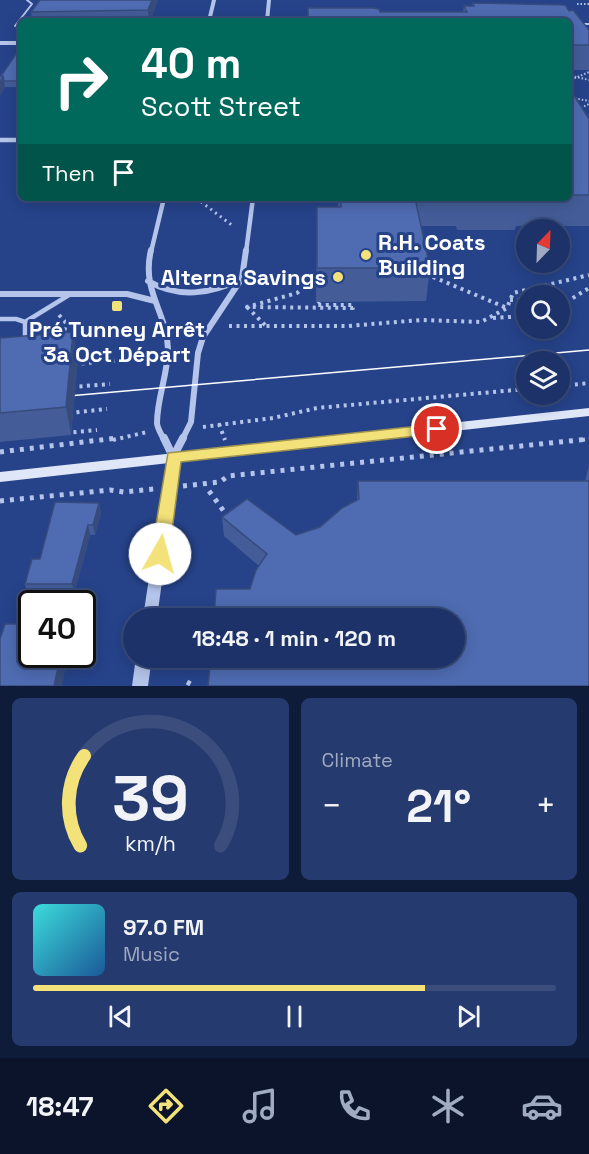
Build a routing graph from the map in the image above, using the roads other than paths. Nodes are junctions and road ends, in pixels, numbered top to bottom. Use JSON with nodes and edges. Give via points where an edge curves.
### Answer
{"nodes":[{"id":1,"x":27,"y":0,"type":"edge"},
{"id":2,"x":214,"y":0,"type":"edge"},
{"id":3,"x":269,"y":0,"type":"edge"},
{"id":4,"x":21,"y":18,"type":"edge"},
{"id":5,"x":210,"y":18,"type":"edge"},
{"id":6,"x":267,"y":18,"type":"edge"},
{"id":7,"x":18,"y":22,"type":"edge"},
{"id":8,"x":572,"y":24,"type":"edge"},
{"id":9,"x":589,"y":24,"type":"edge"},
{"id":10,"x":15,"y":26,"type":"dead end"},
{"id":11,"x":0,"y":43,"type":"edge"},
{"id":12,"x":18,"y":43,"type":"edge"},
{"id":13,"x":0,"y":140,"type":"edge"},
{"id":14,"x":18,"y":140,"type":"edge"},
{"id":15,"x":163,"y":201,"type":"edge"},
{"id":16,"x":253,"y":201,"type":"edge"},
{"id":17,"x":242,"y":278,"type":"junction"},
{"id":18,"x":148,"y":280,"type":"junction"},
{"id":19,"x":0,"y":294,"type":"edge"},
{"id":20,"x":69,"y":295,"type":"junction"},
{"id":21,"x":155,"y":301,"type":"junction"},
{"id":22,"x":0,"y":319,"type":"edge"},
{"id":23,"x":25,"y":322,"type":"junction"},
{"id":24,"x":24,"y":346,"type":"edge"},
{"id":25,"x":589,"y":412,"type":"edge"},
{"id":26,"x":173,"y":457,"type":"junction"},
{"id":27,"x":0,"y":477,"type":"edge"},
{"id":28,"x":151,"y":608,"type":"edge"},
{"id":29,"x":142,"y":668,"type":"edge"},
{"id":30,"x":140,"y":686,"type":"edge"}],
"edges":[{"from":1,"to":4,"type":"lane","via":[[32,4]]},
{"from":2,"to":5,"type":"street"},
{"from":3,"to":6,"type":"street"},
{"from":7,"to":10,"type":"lane"},
{"from":8,"to":9,"type":"lane"},
{"from":11,"to":12,"type":"street"},
{"from":13,"to":14,"type":"street"},
{"from":15,"to":18,"type":"street","via":[[147,266]]},
{"from":16,"to":17,"type":"street"},
{"from":17,"to":18,"type":"street","via":[[219,289],[192,293],[165,290]]},
{"from":17,"to":26,"type":"street","via":[[200,345],[191,422]]},
{"from":18,"to":21,"type":"street"},
{"from":19,"to":20,"type":"street"},
{"from":20,"to":21,"type":"street","via":[[127,294]]},
{"from":20,"to":23,"type":"lane"},
{"from":21,"to":26,"type":"street","via":[[168,350],[157,425]]},
{"from":22,"to":23,"type":"lane"},
{"from":23,"to":24,"type":"lane"},
{"from":25,"to":26,"type":"main road"},
{"from":26,"to":27,"type":"main road"},
{"from":26,"to":28,"type":"street"},
{"from":29,"to":30,"type":"street"}]}
